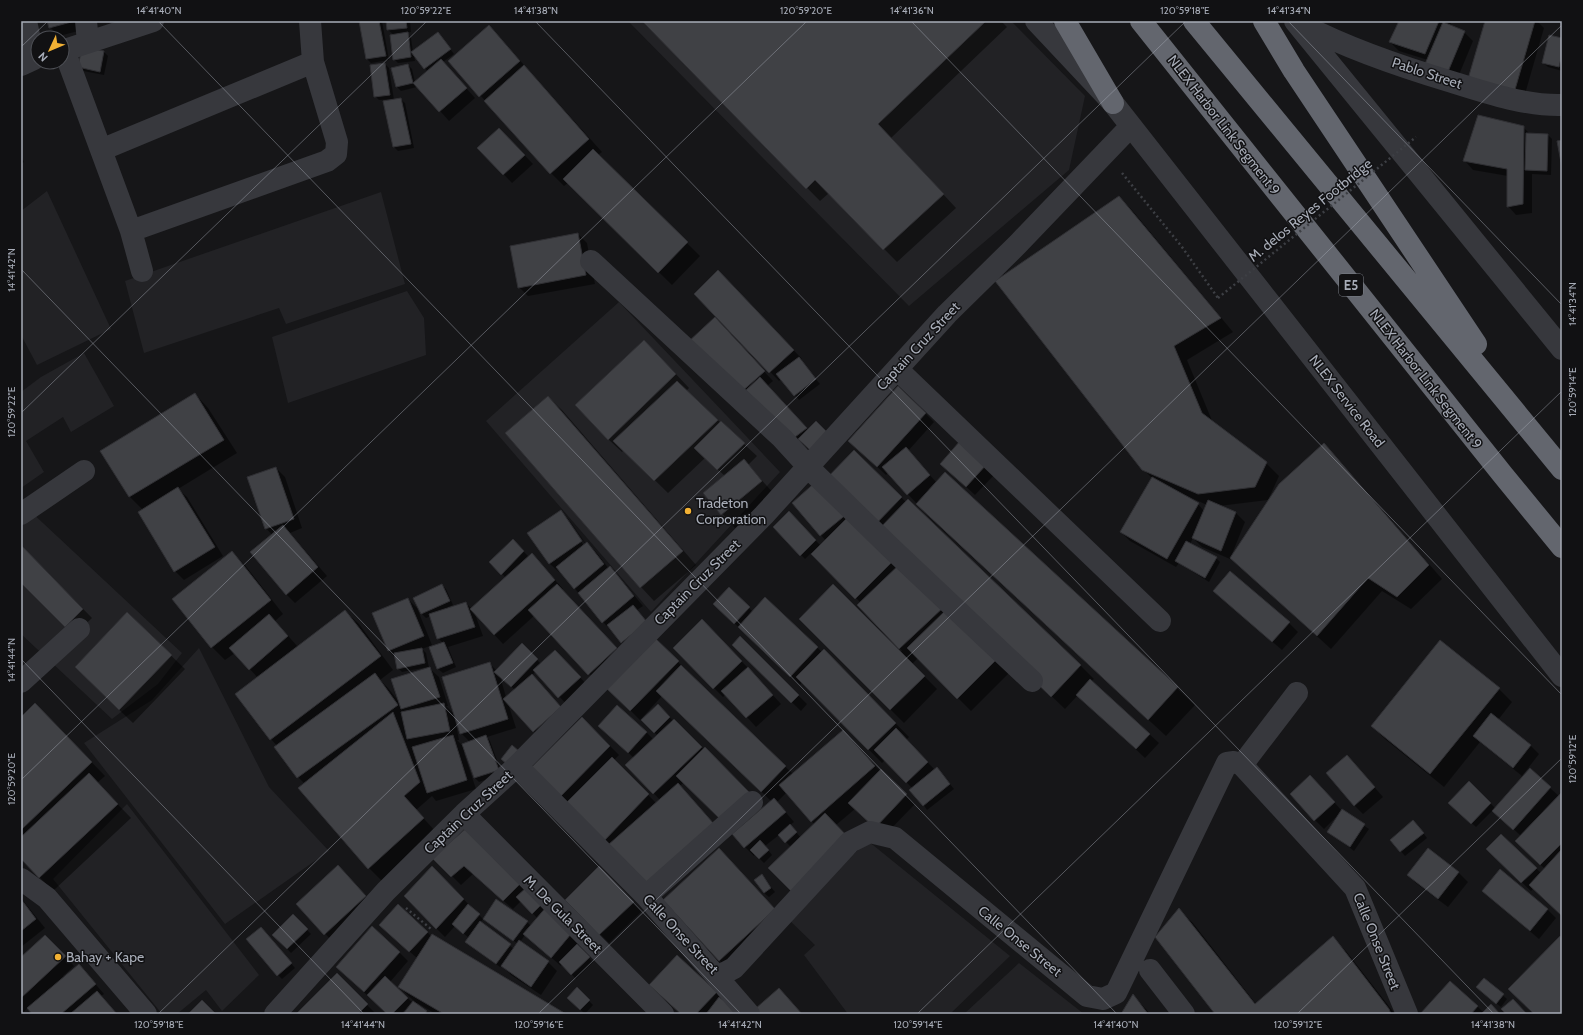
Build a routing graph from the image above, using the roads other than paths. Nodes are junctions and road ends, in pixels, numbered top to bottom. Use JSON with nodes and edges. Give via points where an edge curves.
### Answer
{"nodes":[{"id":1,"x":26,"y":21,"type":"edge"},
{"id":2,"x":153,"y":21,"type":"edge"},
{"id":3,"x":310,"y":21,"type":"edge"},
{"id":4,"x":1036,"y":21,"type":"edge"},
{"id":5,"x":1065,"y":21,"type":"edge"},
{"id":6,"x":1142,"y":21,"type":"edge"},
{"id":7,"x":1194,"y":21,"type":"edge"},
{"id":8,"x":1264,"y":21,"type":"edge"},
{"id":9,"x":1296,"y":22,"type":"edge"},
{"id":10,"x":87,"y":32,"type":"edge"},
{"id":11,"x":70,"y":45,"type":"edge"},
{"id":12,"x":30,"y":53,"type":"edge"},
{"id":13,"x":313,"y":62,"type":"junction"},
{"id":14,"x":70,"y":68,"type":"edge"},
{"id":15,"x":1113,"y":103,"type":"junction"},
{"id":16,"x":1562,"y":105,"type":"edge"},
{"id":17,"x":1131,"y":126,"type":"junction"},
{"id":18,"x":101,"y":150,"type":"junction"},
{"id":19,"x":130,"y":231,"type":"junction"},
{"id":20,"x":591,"y":261,"type":"dead end"},
{"id":21,"x":142,"y":271,"type":"dead end"},
{"id":22,"x":1562,"y":349,"type":"edge"},
{"id":23,"x":897,"y":369,"type":"junction"},
{"id":24,"x":1544,"y":446,"type":"junction"},
{"id":25,"x":808,"y":467,"type":"junction"},
{"id":26,"x":1562,"y":469,"type":"edge"},
{"id":27,"x":84,"y":471,"type":"dead end"},
{"id":28,"x":21,"y":514,"type":"edge"},
{"id":29,"x":1562,"y":547,"type":"edge"},
{"id":30,"x":1160,"y":621,"type":"dead end"},
{"id":31,"x":79,"y":629,"type":"dead end"},
{"id":32,"x":1562,"y":676,"type":"edge"},
{"id":33,"x":1032,"y":681,"type":"dead end"},
{"id":34,"x":21,"y":682,"type":"edge"},
{"id":35,"x":1297,"y":693,"type":"dead end"},
{"id":36,"x":1242,"y":765,"type":"junction"},
{"id":37,"x":517,"y":766,"type":"junction"},
{"id":38,"x":752,"y":802,"type":"dead end"},
{"id":39,"x":464,"y":814,"type":"junction"},
{"id":40,"x":21,"y":879,"type":"edge"},
{"id":41,"x":646,"y":896,"type":"junction"},
{"id":42,"x":1150,"y":970,"type":"dead end"},
{"id":43,"x":717,"y":977,"type":"junction"},
{"id":44,"x":146,"y":1014,"type":"edge"},
{"id":45,"x":275,"y":1014,"type":"edge"},
{"id":46,"x":662,"y":1014,"type":"edge"},
{"id":47,"x":749,"y":1014,"type":"edge"},
{"id":48,"x":1184,"y":1014,"type":"edge"},
{"id":49,"x":1407,"y":1014,"type":"edge"}],
"edges":[{"from":1,"to":12,"type":"street"},
{"from":2,"to":10,"type":"street"},
{"from":3,"to":13,"type":"street"},
{"from":4,"to":15,"type":"street"},
{"from":5,"to":15,"type":"highway"},
{"from":6,"to":29,"type":"highway","name":"NLEX Harbor Link Segment 9","number":"E5"},
{"from":7,"to":24,"type":"highway"},
{"from":8,"to":24,"type":"highway","via":[[1294,71]]},
{"from":9,"to":16,"type":"street","name":"Pablo Street","via":[[1328,38],[1420,72],[1496,96]]},
{"from":9,"to":22,"type":"street"},
{"from":10,"to":11,"type":"street"},
{"from":13,"to":18,"type":"street"},
{"from":13,"to":19,"type":"street","via":[[337,142],[336,154],[327,161]]},
{"from":14,"to":18,"type":"street"},
{"from":15,"to":17,"type":"street"},
{"from":17,"to":23,"type":"street","name":"Captain Cruz Street","via":[[947,314]]},
{"from":17,"to":32,"type":"street","name":"NLEX Service Road"},
{"from":18,"to":19,"type":"street"},
{"from":19,"to":21,"type":"street"},
{"from":20,"to":25,"type":"street","via":[[782,438]]},
{"from":23,"to":25,"type":"street","name":"Captain Cruz Street"},
{"from":23,"to":30,"type":"street"},
{"from":24,"to":26,"type":"highway"},
{"from":25,"to":33,"type":"street"},
{"from":25,"to":37,"type":"street","name":"Captain Cruz Street"},
{"from":27,"to":28,"type":"street"},
{"from":31,"to":34,"type":"street"},
{"from":35,"to":36,"type":"street"},
{"from":36,"to":43,"type":"street","name":"Calle Onse Street","via":[[1227,763],[1116,993],[1103,999],[1087,996],[895,838],[870,832],[850,842],[734,968]]},
{"from":36,"to":49,"type":"street","name":"Calle Onse Street","via":[[1356,888]]},
{"from":37,"to":39,"type":"street","name":"Captain Cruz Street"},
{"from":37,"to":41,"type":"street","name":"Calle Onse Street"},
{"from":38,"to":41,"type":"street"},
{"from":39,"to":45,"type":"street","name":"Captain Cruz Street","via":[[386,891]]},
{"from":39,"to":46,"type":"street","name":"M. De Gula Street"},
{"from":40,"to":44,"type":"street","via":[[47,898]]},
{"from":41,"to":43,"type":"street","name":"Calle Onse Street"},
{"from":42,"to":48,"type":"street"},
{"from":43,"to":47,"type":"street"}]}
